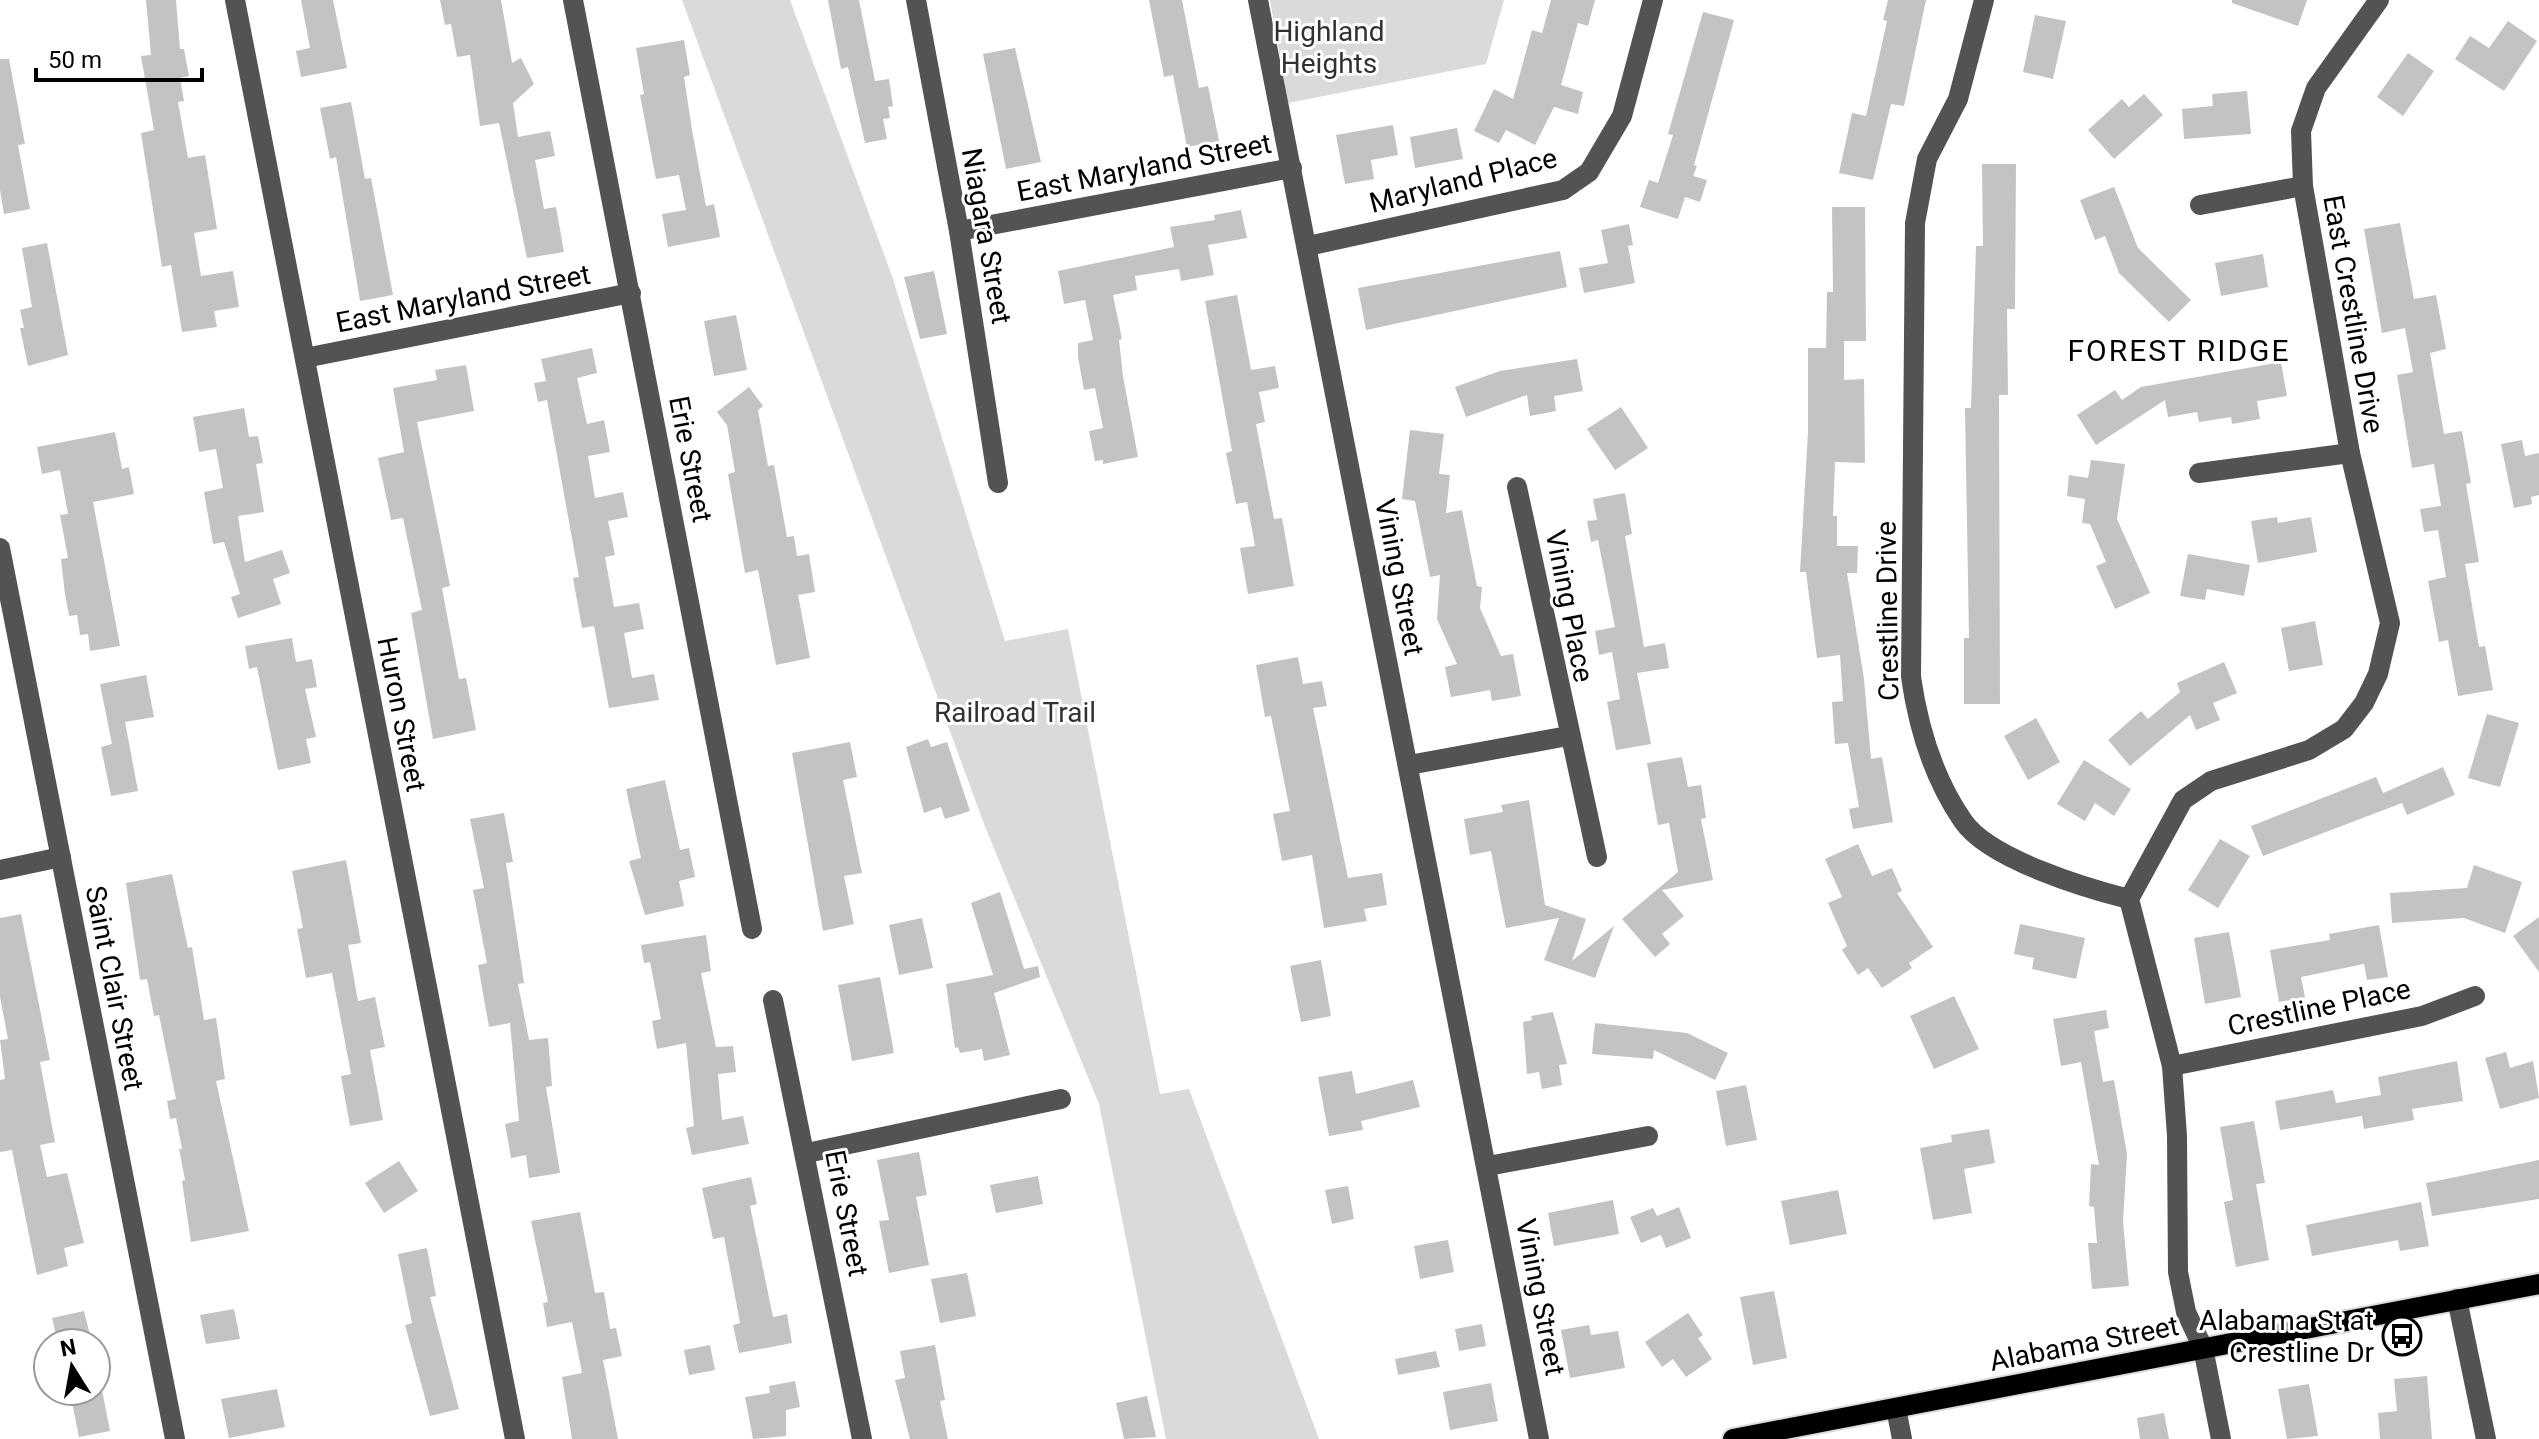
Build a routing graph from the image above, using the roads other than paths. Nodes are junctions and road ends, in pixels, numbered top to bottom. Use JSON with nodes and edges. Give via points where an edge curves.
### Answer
{"nodes":[{"id":1,"x":235,"y":0,"type":"edge"},
{"id":2,"x":573,"y":0,"type":"edge"},
{"id":3,"x":916,"y":0,"type":"edge"},
{"id":4,"x":1258,"y":0,"type":"edge"},
{"id":5,"x":1653,"y":0,"type":"edge"},
{"id":6,"x":1984,"y":0,"type":"edge"},
{"id":7,"x":2379,"y":0,"type":"edge"},
{"id":8,"x":1292,"y":168,"type":"junction"},
{"id":9,"x":2303,"y":186,"type":"junction"},
{"id":10,"x":2200,"y":205,"type":"dead end"},
{"id":11,"x":959,"y":231,"type":"junction"},
{"id":12,"x":1308,"y":246,"type":"junction"},
{"id":13,"x":631,"y":293,"type":"junction"},
{"id":14,"x":305,"y":358,"type":"junction"},
{"id":15,"x":2350,"y":453,"type":"junction"},
{"id":16,"x":2199,"y":473,"type":"dead end"},
{"id":17,"x":998,"y":483,"type":"dead end"},
{"id":18,"x":1517,"y":487,"type":"dead end"},
{"id":19,"x":0,"y":548,"type":"edge"},
{"id":20,"x":1568,"y":736,"type":"junction"},
{"id":21,"x":1409,"y":765,"type":"junction"},
{"id":22,"x":61,"y":857,"type":"junction"},
{"id":23,"x":1597,"y":857,"type":"dead end"},
{"id":24,"x":0,"y":870,"type":"edge"},
{"id":25,"x":2129,"y":899,"type":"junction"},
{"id":26,"x":752,"y":929,"type":"dead end"},
{"id":27,"x":2475,"y":996,"type":"dead end"},
{"id":28,"x":773,"y":1000,"type":"dead end"},
{"id":29,"x":2172,"y":1066,"type":"junction"},
{"id":30,"x":1061,"y":1099,"type":"dead end"},
{"id":31,"x":1648,"y":1136,"type":"dead end"},
{"id":32,"x":807,"y":1153,"type":"junction"},
{"id":33,"x":1488,"y":1166,"type":"junction"},
{"id":34,"x":2539,"y":1284,"type":"edge"},
{"id":35,"x":2457,"y":1299,"type":"junction"},
{"id":36,"x":2203,"y":1348,"type":"junction"},
{"id":37,"x":1896,"y":1408,"type":"junction"},
{"id":38,"x":175,"y":1439,"type":"edge"},
{"id":39,"x":515,"y":1439,"type":"edge"},
{"id":40,"x":862,"y":1439,"type":"edge"},
{"id":41,"x":1539,"y":1439,"type":"edge"},
{"id":42,"x":1733,"y":1439,"type":"edge"},
{"id":43,"x":1902,"y":1439,"type":"edge"},
{"id":44,"x":2221,"y":1439,"type":"edge"},
{"id":45,"x":2486,"y":1439,"type":"edge"}],
"edges":[{"from":1,"to":14,"type":"street","name":"Huron Street"},
{"from":2,"to":13,"type":"street","name":"Erie Street"},
{"from":3,"to":11,"type":"street","name":"Niagara Street"},
{"from":4,"to":8,"type":"street","name":"Vining Street"},
{"from":5,"to":12,"type":"street","name":"Maryland Place","via":[[1622,116],[1589,172],[1563,190]]},
{"from":6,"to":25,"type":"street","name":"Crestline Drive","via":[[1958,99],[1927,159],[1915,223],[1911,677],[1918,726],[1963,822],[1979,837],[2055,878]]},
{"from":7,"to":9,"type":"street","name":"East Crestline Drive","via":[[2316,88],[2301,131]]},
{"from":8,"to":11,"type":"street","name":"East Maryland Street"},
{"from":8,"to":12,"type":"street","name":"Vining Street"},
{"from":9,"to":10,"type":"street","name":"East Crestline Drive"},
{"from":9,"to":15,"type":"street","name":"East Crestline Drive"},
{"from":11,"to":17,"type":"street","name":"Niagara Street"},
{"from":12,"to":21,"type":"street","name":"Vining Street"},
{"from":13,"to":14,"type":"street","name":"East Maryland Street"},
{"from":13,"to":26,"type":"street","name":"Erie Street"},
{"from":14,"to":39,"type":"street","name":"Huron Street"},
{"from":15,"to":16,"type":"street","name":"East Crestline Drive"},
{"from":15,"to":25,"type":"street","name":"East Crestline Drive","via":[[2390,623],[2378,674],[2364,703],[2344,729],[2309,750],[2211,781],[2183,800]]},
{"from":18,"to":20,"type":"street","name":"Vining Place"},
{"from":19,"to":22,"type":"street","name":"Saint Clair Street"},
{"from":20,"to":21,"type":"street"},
{"from":20,"to":23,"type":"street","name":"Vining Place"},
{"from":21,"to":33,"type":"street","name":"Vining Street"},
{"from":22,"to":24,"type":"street"},
{"from":22,"to":38,"type":"street","name":"Saint Clair Street"},
{"from":25,"to":29,"type":"street"},
{"from":27,"to":29,"type":"street","name":"Crestline Place","via":[[2422,1016]]},
{"from":28,"to":32,"type":"street","name":"Erie Street"},
{"from":29,"to":36,"type":"street","via":[[2178,1272],[2186,1312]]},
{"from":30,"to":32,"type":"street"},
{"from":31,"to":33,"type":"street"},
{"from":32,"to":40,"type":"street","name":"Erie Street"},
{"from":33,"to":41,"type":"street","name":"Vining Street"},
{"from":34,"to":35,"type":"main road","name":"Alabama Street"},
{"from":35,"to":36,"type":"main road","name":"Alabama Street"},
{"from":35,"to":45,"type":"street"},
{"from":36,"to":37,"type":"main road","name":"Alabama Street"},
{"from":36,"to":44,"type":"street"},
{"from":37,"to":42,"type":"main road","name":"Alabama Street"},
{"from":37,"to":43,"type":"street"}]}
